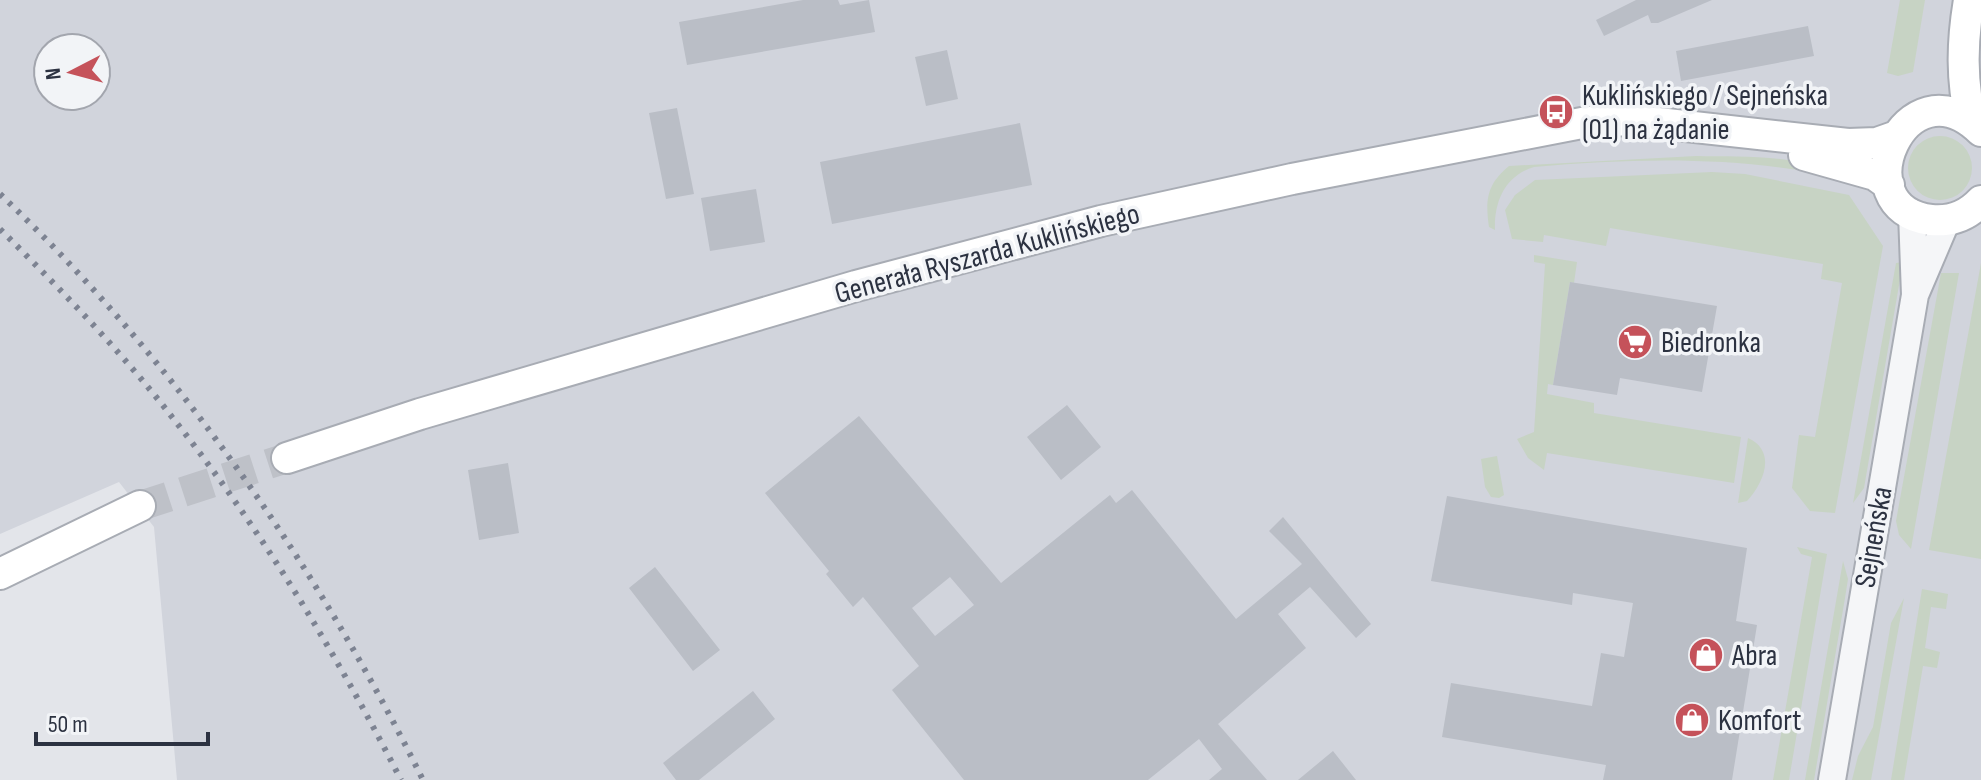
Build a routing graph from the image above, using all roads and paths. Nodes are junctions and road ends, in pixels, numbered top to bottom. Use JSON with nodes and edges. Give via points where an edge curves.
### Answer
{"nodes":[{"id":1,"x":1969,"y":0,"type":"edge"},
{"id":2,"x":1962,"y":44,"type":"junction"},
{"id":3,"x":1924,"y":114,"type":"junction"},
{"id":4,"x":1976,"y":127,"type":"edge"},
{"id":5,"x":1701,"y":129,"type":"junction"},
{"id":6,"x":1894,"y":137,"type":"junction"},
{"id":7,"x":1889,"y":185,"type":"junction"},
{"id":8,"x":1981,"y":201,"type":"edge"},
{"id":9,"x":1912,"y":213,"type":"junction"},
{"id":10,"x":1947,"y":220,"type":"junction"},
{"id":11,"x":1915,"y":295,"type":"junction"},
{"id":12,"x":287,"y":458,"type":"tunnel mouth"},
{"id":13,"x":140,"y":506,"type":"tunnel mouth"},
{"id":14,"x":0,"y":574,"type":"edge"},
{"id":15,"x":1832,"y":780,"type":"edge"}],
"edges":[{"from":1,"to":2,"type":"main road"},
{"from":2,"to":3,"type":"main road","via":[[1946,84]]},
{"from":2,"to":4,"type":"main road","via":[[1964,87]]},
{"from":3,"to":4,"type":"main road","via":[[1950,113]]},
{"from":3,"to":6,"type":"main road"},
{"from":5,"to":6,"type":"main road","name":"Generała Ryszarda Kuklińskiego","via":[[1848,144]]},
{"from":5,"to":7,"type":"main road","name":"Generała Ryszarda Kuklińskiego","via":[[1845,165]]},
{"from":5,"to":12,"type":"main road","name":"Generała Ryszarda Kuklińskiego","via":[[1631,120],[1542,128],[1158,208],[688,334]]},
{"from":6,"to":7,"type":"main road","via":[[1887,158]]},
{"from":7,"to":9,"type":"main road"},
{"from":8,"to":10,"type":"main road"},
{"from":9,"to":10,"type":"main road"},
{"from":9,"to":11,"type":"street","name":"Sejneńska"},
{"from":10,"to":11,"type":"street","name":"Sejneńska"},
{"from":11,"to":15,"type":"street","name":"Sejneńska"},
{"from":13,"to":14,"type":"main road"}]}
